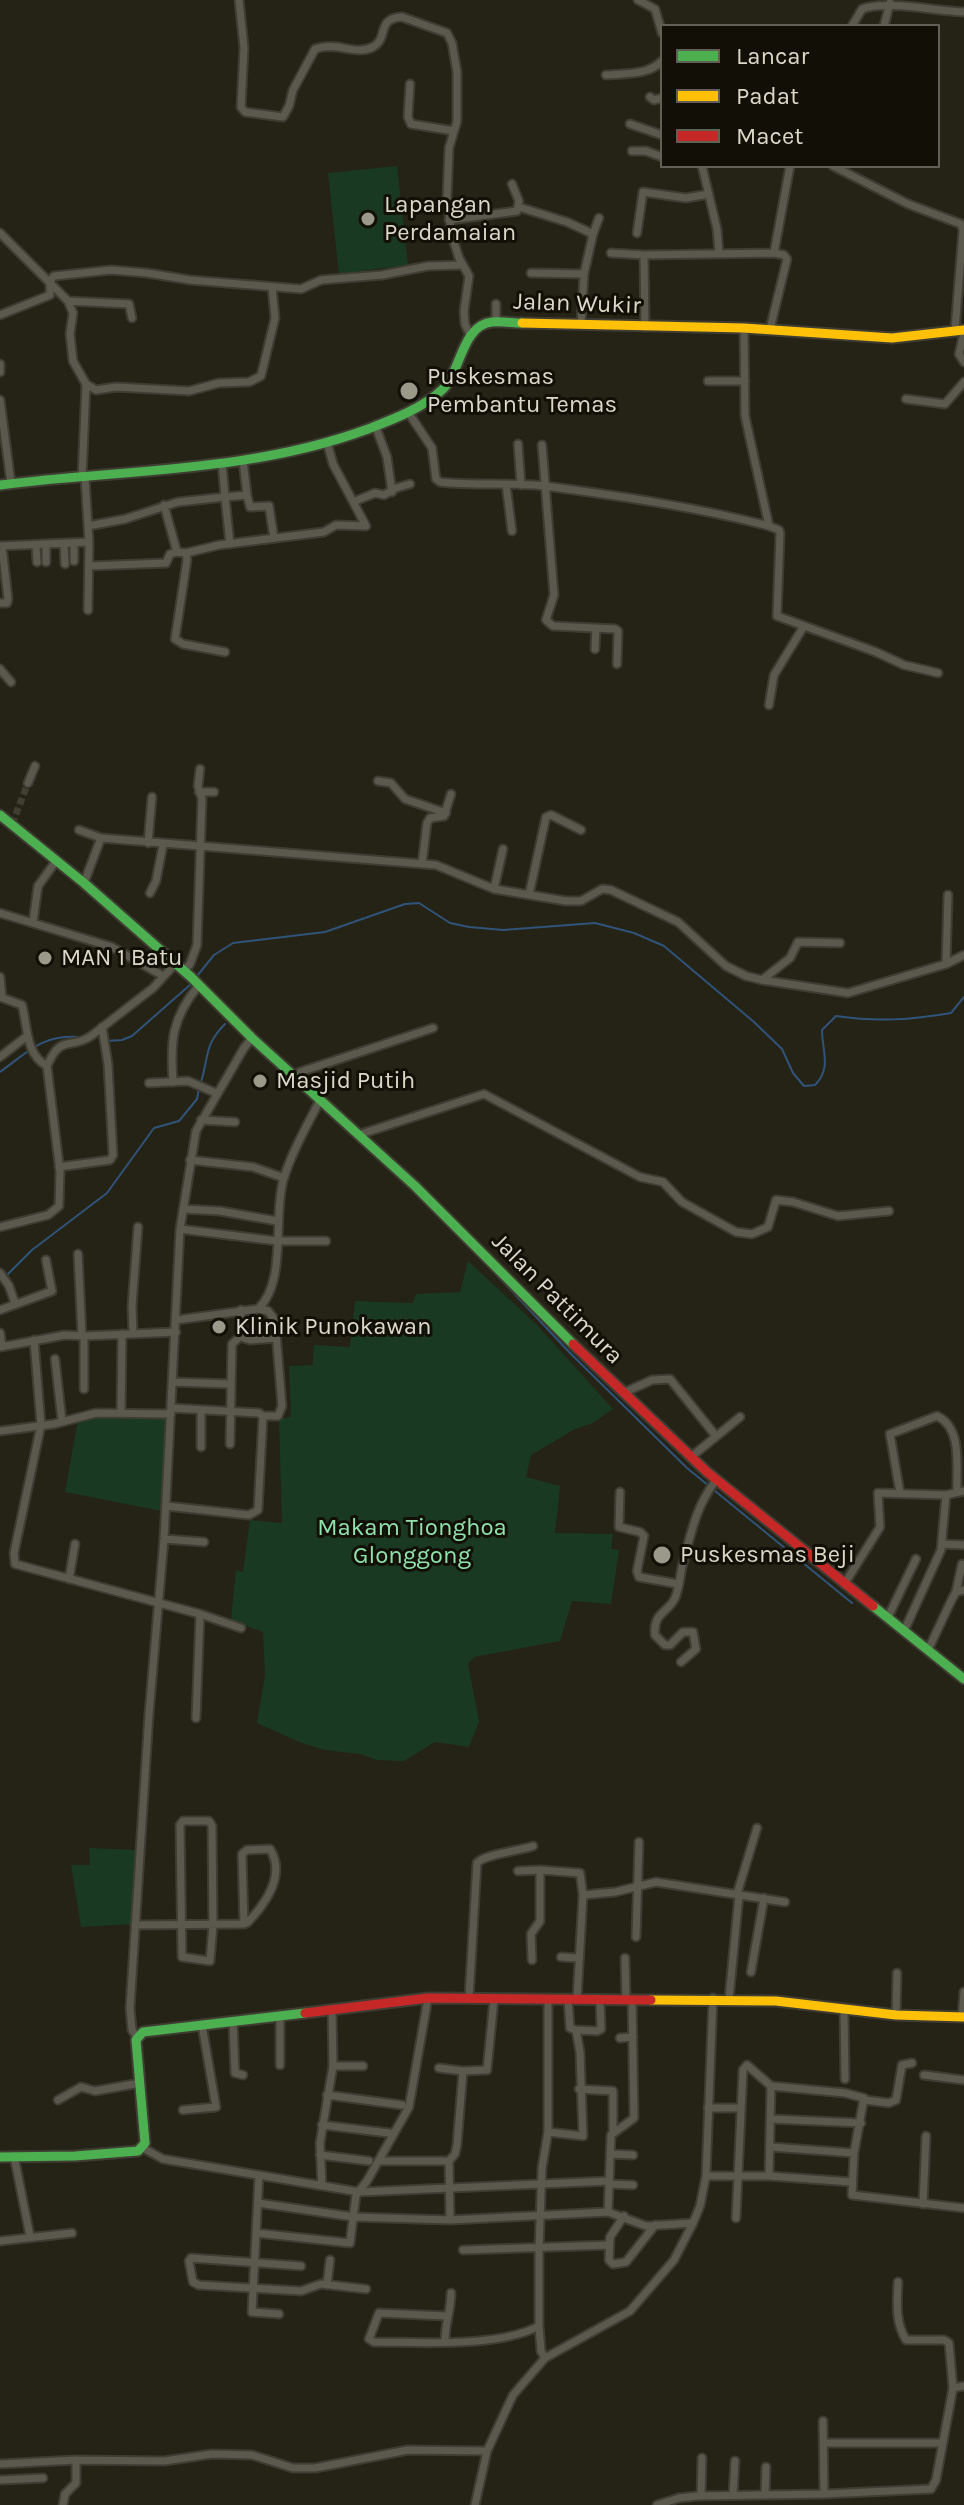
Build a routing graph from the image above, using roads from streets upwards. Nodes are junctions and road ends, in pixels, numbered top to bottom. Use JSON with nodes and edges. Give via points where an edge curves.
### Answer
{"nodes":[{"id":1,"x":239,"y":0,"type":"edge"},
{"id":2,"x":638,"y":0,"type":"edge"},
{"id":3,"x":942,"y":0,"type":"edge"},
{"id":4,"x":886,"y":1,"type":"edge"},
{"id":5,"x":941,"y":11,"type":"junction"},
{"id":6,"x":964,"y":12,"type":"edge"},
{"id":7,"x":853,"y":24,"type":"edge"},
{"id":8,"x":884,"y":24,"type":"edge"},
{"id":9,"x":660,"y":26,"type":"edge"},
{"id":10,"x":660,"y":63,"type":"edge"},
{"id":11,"x":606,"y":75,"type":"dead end"},
{"id":12,"x":410,"y":84,"type":"dead end"},
{"id":13,"x":650,"y":97,"type":"dead end"},
{"id":14,"x":660,"y":98,"type":"edge"},
{"id":15,"x":630,"y":124,"type":"dead end"},
{"id":16,"x":454,"y":131,"type":"junction"},
{"id":17,"x":660,"y":134,"type":"edge"},
{"id":18,"x":632,"y":151,"type":"dead end"},
{"id":19,"x":660,"y":156,"type":"edge"},
{"id":20,"x":702,"y":168,"type":"edge"},
{"id":21,"x":790,"y":168,"type":"edge"},
{"id":22,"x":837,"y":168,"type":"edge"},
{"id":23,"x":512,"y":184,"type":"dead end"},
{"id":24,"x":709,"y":194,"type":"junction"},
{"id":25,"x":519,"y":207,"type":"junction"},
{"id":26,"x":599,"y":218,"type":"dead end"},
{"id":27,"x":449,"y":220,"type":"junction"},
{"id":28,"x":0,"y":233,"type":"edge"},
{"id":29,"x":637,"y":233,"type":"dead end"},
{"id":30,"x":593,"y":234,"type":"junction"},
{"id":31,"x":963,"y":243,"type":"edge"},
{"id":32,"x":611,"y":253,"type":"dead end"},
{"id":33,"x":719,"y":253,"type":"junction"},
{"id":34,"x":774,"y":253,"type":"junction"},
{"id":35,"x":644,"y":255,"type":"junction"},
{"id":36,"x":463,"y":265,"type":"junction"},
{"id":37,"x":531,"y":273,"type":"dead end"},
{"id":38,"x":584,"y":274,"type":"junction"},
{"id":39,"x":49,"y":282,"type":"junction"},
{"id":40,"x":272,"y":287,"type":"junction"},
{"id":41,"x":68,"y":301,"type":"junction"},
{"id":42,"x":496,"y":304,"type":"dead end"},
{"id":43,"x":0,"y":315,"type":"edge"},
{"id":44,"x":132,"y":318,"type":"dead end"},
{"id":45,"x":496,"y":322,"type":"junction"},
{"id":46,"x":581,"y":325,"type":"junction"},
{"id":47,"x":645,"y":327,"type":"junction"},
{"id":48,"x":744,"y":328,"type":"junction"},
{"id":49,"x":770,"y":329,"type":"junction"},
{"id":50,"x":961,"y":331,"type":"edge"},
{"id":51,"x":471,"y":337,"type":"junction"},
{"id":52,"x":964,"y":362,"type":"edge"},
{"id":53,"x":0,"y":364,"type":"edge"},
{"id":54,"x":0,"y":372,"type":"edge"},
{"id":55,"x":708,"y":381,"type":"dead end"},
{"id":56,"x":745,"y":381,"type":"junction"},
{"id":57,"x":964,"y":382,"type":"edge"},
{"id":58,"x":86,"y":384,"type":"junction"},
{"id":59,"x":906,"y":399,"type":"dead end"},
{"id":60,"x":0,"y":400,"type":"edge"},
{"id":61,"x":408,"y":412,"type":"junction"},
{"id":62,"x":375,"y":425,"type":"junction"},
{"id":63,"x":327,"y":442,"type":"junction"},
{"id":64,"x":518,"y":444,"type":"dead end"},
{"id":65,"x":542,"y":445,"type":"dead end"},
{"id":66,"x":243,"y":460,"type":"junction"},
{"id":67,"x":4,"y":462,"type":"edge"},
{"id":68,"x":222,"y":463,"type":"junction"},
{"id":69,"x":83,"y":478,"type":"junction"},
{"id":70,"x":5,"y":484,"type":"edge"},
{"id":71,"x":410,"y":484,"type":"dead end"},
{"id":72,"x":506,"y":484,"type":"junction"},
{"id":73,"x":521,"y":485,"type":"junction"},
{"id":74,"x":544,"y":486,"type":"junction"},
{"id":75,"x":392,"y":492,"type":"junction"},
{"id":76,"x":247,"y":495,"type":"junction"},
{"id":77,"x":225,"y":497,"type":"junction"},
{"id":78,"x":353,"y":502,"type":"junction"},
{"id":79,"x":164,"y":505,"type":"junction"},
{"id":80,"x":88,"y":526,"type":"junction"},
{"id":81,"x":769,"y":526,"type":"junction"},
{"id":82,"x":512,"y":531,"type":"dead end"},
{"id":83,"x":274,"y":538,"type":"junction"},
{"id":84,"x":89,"y":542,"type":"junction"},
{"id":85,"x":64,"y":544,"type":"junction"},
{"id":86,"x":74,"y":544,"type":"junction"},
{"id":87,"x":230,"y":544,"type":"junction"},
{"id":88,"x":36,"y":545,"type":"junction"},
{"id":89,"x":46,"y":545,"type":"junction"},
{"id":90,"x":1,"y":546,"type":"edge"},
{"id":91,"x":177,"y":552,"type":"junction"},
{"id":92,"x":186,"y":553,"type":"junction"},
{"id":93,"x":74,"y":561,"type":"dead end"},
{"id":94,"x":65,"y":564,"type":"dead end"},
{"id":95,"x":89,"y":566,"type":"junction"},
{"id":96,"x":0,"y":603,"type":"edge"},
{"id":97,"x":88,"y":610,"type":"dead end"},
{"id":98,"x":804,"y":626,"type":"junction"},
{"id":99,"x":596,"y":628,"type":"junction"},
{"id":100,"x":595,"y":649,"type":"dead end"},
{"id":101,"x":225,"y":652,"type":"dead end"},
{"id":102,"x":617,"y":664,"type":"dead end"},
{"id":103,"x":0,"y":669,"type":"edge"},
{"id":104,"x":938,"y":673,"type":"dead end"},
{"id":105,"x":11,"y":682,"type":"dead end"},
{"id":106,"x":769,"y":705,"type":"dead end"},
{"id":107,"x":35,"y":766,"type":"dead end"},
{"id":108,"x":200,"y":769,"type":"dead end"},
{"id":109,"x":378,"y":781,"type":"dead end"},
{"id":110,"x":28,"y":783,"type":"tunnel mouth"},
{"id":111,"x":199,"y":792,"type":"junction"},
{"id":112,"x":214,"y":792,"type":"dead end"},
{"id":113,"x":451,"y":794,"type":"dead end"},
{"id":114,"x":152,"y":797,"type":"dead end"},
{"id":115,"x":446,"y":813,"type":"junction"},
{"id":116,"x":0,"y":815,"type":"edge"},
{"id":117,"x":79,"y":830,"type":"dead end"},
{"id":118,"x":581,"y":830,"type":"dead end"},
{"id":119,"x":101,"y":838,"type":"junction"},
{"id":120,"x":148,"y":843,"type":"junction"},
{"id":121,"x":163,"y":845,"type":"junction"},
{"id":122,"x":199,"y":848,"type":"junction"},
{"id":123,"x":503,"y":849,"type":"dead end"},
{"id":124,"x":56,"y":861,"type":"junction"},
{"id":125,"x":422,"y":864,"type":"junction"},
{"id":126,"x":84,"y":883,"type":"junction"},
{"id":127,"x":494,"y":889,"type":"junction"},
{"id":128,"x":150,"y":893,"type":"dead end"},
{"id":129,"x":529,"y":895,"type":"junction"},
{"id":130,"x":948,"y":895,"type":"dead end"},
{"id":131,"x":0,"y":913,"type":"edge"},
{"id":132,"x":33,"y":922,"type":"junction"},
{"id":133,"x":840,"y":943,"type":"dead end"},
{"id":134,"x":964,"y":955,"type":"edge"},
{"id":135,"x":946,"y":964,"type":"junction"},
{"id":136,"x":165,"y":971,"type":"junction"},
{"id":137,"x":0,"y":977,"type":"edge"},
{"id":138,"x":193,"y":979,"type":"junction"},
{"id":139,"x":762,"y":980,"type":"junction"},
{"id":140,"x":1,"y":997,"type":"edge"},
{"id":141,"x":225,"y":1009,"type":"junction"},
{"id":142,"x":102,"y":1027,"type":"junction"},
{"id":143,"x":433,"y":1028,"type":"dead end"},
{"id":144,"x":27,"y":1036,"type":"junction"},
{"id":145,"x":248,"y":1043,"type":"junction"},
{"id":146,"x":0,"y":1057,"type":"edge"},
{"id":147,"x":47,"y":1066,"type":"junction"},
{"id":148,"x":300,"y":1072,"type":"junction"},
{"id":149,"x":173,"y":1082,"type":"junction"},
{"id":150,"x":149,"y":1083,"type":"dead end"},
{"id":151,"x":216,"y":1093,"type":"junction"},
{"id":152,"x":320,"y":1100,"type":"junction"},
{"id":153,"x":201,"y":1120,"type":"junction"},
{"id":154,"x":235,"y":1122,"type":"dead end"},
{"id":155,"x":364,"y":1133,"type":"junction"},
{"id":156,"x":380,"y":1154,"type":"junction"},
{"id":157,"x":190,"y":1160,"type":"junction"},
{"id":158,"x":59,"y":1167,"type":"junction"},
{"id":159,"x":284,"y":1178,"type":"junction"},
{"id":160,"x":183,"y":1209,"type":"junction"},
{"id":161,"x":889,"y":1211,"type":"dead end"},
{"id":162,"x":277,"y":1221,"type":"junction"},
{"id":163,"x":0,"y":1227,"type":"edge"},
{"id":164,"x":138,"y":1227,"type":"dead end"},
{"id":165,"x":180,"y":1229,"type":"junction"},
{"id":166,"x":277,"y":1241,"type":"junction"},
{"id":167,"x":326,"y":1241,"type":"dead end"},
{"id":168,"x":78,"y":1254,"type":"dead end"},
{"id":169,"x":46,"y":1260,"type":"dead end"},
{"id":170,"x":0,"y":1273,"type":"edge"},
{"id":171,"x":15,"y":1303,"type":"junction"},
{"id":172,"x":258,"y":1309,"type":"junction"},
{"id":173,"x":0,"y":1310,"type":"edge"},
{"id":174,"x":241,"y":1310,"type":"junction"},
{"id":175,"x":176,"y":1320,"type":"junction"},
{"id":176,"x":176,"y":1332,"type":"junction"},
{"id":177,"x":0,"y":1333,"type":"edge"},
{"id":178,"x":122,"y":1334,"type":"junction"},
{"id":179,"x":133,"y":1334,"type":"junction"},
{"id":180,"x":83,"y":1336,"type":"junction"},
{"id":181,"x":241,"y":1337,"type":"junction"},
{"id":182,"x":276,"y":1338,"type":"junction"},
{"id":183,"x":34,"y":1340,"type":"junction"},
{"id":184,"x":1,"y":1347,"type":"edge"},
{"id":185,"x":55,"y":1359,"type":"dead end"},
{"id":186,"x":173,"y":1382,"type":"junction"},
{"id":187,"x":231,"y":1384,"type":"junction"},
{"id":188,"x":84,"y":1389,"type":"dead end"},
{"id":189,"x":623,"y":1393,"type":"junction"},
{"id":190,"x":201,"y":1410,"type":"junction"},
{"id":191,"x":172,"y":1411,"type":"junction"},
{"id":192,"x":231,"y":1411,"type":"junction"},
{"id":193,"x":121,"y":1413,"type":"junction"},
{"id":194,"x":263,"y":1416,"type":"junction"},
{"id":195,"x":740,"y":1417,"type":"dead end"},
{"id":196,"x":62,"y":1421,"type":"junction"},
{"id":197,"x":41,"y":1425,"type":"junction"},
{"id":198,"x":0,"y":1431,"type":"edge"},
{"id":199,"x":716,"y":1436,"type":"junction"},
{"id":200,"x":230,"y":1444,"type":"dead end"},
{"id":201,"x":201,"y":1447,"type":"dead end"},
{"id":202,"x":691,"y":1457,"type":"junction"},
{"id":203,"x":712,"y":1485,"type":"junction"},
{"id":204,"x":960,"y":1491,"type":"edge"},
{"id":205,"x":620,"y":1492,"type":"dead end"},
{"id":206,"x":900,"y":1493,"type":"junction"},
{"id":207,"x":946,"y":1495,"type":"junction"},
{"id":208,"x":166,"y":1506,"type":"junction"},
{"id":209,"x":164,"y":1539,"type":"junction"},
{"id":210,"x":204,"y":1542,"type":"dead end"},
{"id":211,"x":75,"y":1544,"type":"dead end"},
{"id":212,"x":943,"y":1544,"type":"junction"},
{"id":213,"x":964,"y":1545,"type":"edge"},
{"id":214,"x":916,"y":1559,"type":"dead end"},
{"id":215,"x":962,"y":1564,"type":"dead end"},
{"id":216,"x":69,"y":1579,"type":"junction"},
{"id":217,"x":845,"y":1583,"type":"junction"},
{"id":218,"x":678,"y":1584,"type":"junction"},
{"id":219,"x":960,"y":1591,"type":"edge"},
{"id":220,"x":158,"y":1602,"type":"junction"},
{"id":221,"x":200,"y":1614,"type":"junction"},
{"id":222,"x":888,"y":1617,"type":"junction"},
{"id":223,"x":241,"y":1628,"type":"dead end"},
{"id":224,"x":904,"y":1631,"type":"junction"},
{"id":225,"x":928,"y":1650,"type":"junction"},
{"id":226,"x":681,"y":1662,"type":"dead end"},
{"id":227,"x":964,"y":1679,"type":"edge"},
{"id":228,"x":196,"y":1718,"type":"dead end"},
{"id":229,"x":757,"y":1828,"type":"dead end"},
{"id":230,"x":639,"y":1842,"type":"dead end"},
{"id":231,"x":533,"y":1846,"type":"dead end"},
{"id":232,"x":540,"y":1870,"type":"junction"},
{"id":233,"x":518,"y":1871,"type":"dead end"},
{"id":234,"x":638,"y":1885,"type":"junction"},
{"id":235,"x":738,"y":1894,"type":"junction"},
{"id":236,"x":583,"y":1895,"type":"junction"},
{"id":237,"x":764,"y":1898,"type":"junction"},
{"id":238,"x":785,"y":1902,"type":"dead end"},
{"id":239,"x":244,"y":1924,"type":"junction"},
{"id":240,"x":135,"y":1925,"type":"junction"},
{"id":241,"x":181,"y":1925,"type":"junction"},
{"id":242,"x":213,"y":1925,"type":"junction"},
{"id":243,"x":636,"y":1937,"type":"dead end"},
{"id":244,"x":561,"y":1957,"type":"dead end"},
{"id":245,"x":578,"y":1958,"type":"junction"},
{"id":246,"x":625,"y":1958,"type":"dead end"},
{"id":247,"x":532,"y":1960,"type":"dead end"},
{"id":248,"x":751,"y":1972,"type":"dead end"},
{"id":249,"x":897,"y":1973,"type":"dead end"},
{"id":250,"x":964,"y":1992,"type":"edge"},
{"id":251,"x":428,"y":1998,"type":"junction"},
{"id":252,"x":469,"y":1998,"type":"junction"},
{"id":253,"x":713,"y":1998,"type":"junction"},
{"id":254,"x":494,"y":1999,"type":"junction"},
{"id":255,"x":548,"y":1999,"type":"junction"},
{"id":256,"x":572,"y":1999,"type":"junction"},
{"id":257,"x":600,"y":1999,"type":"junction"},
{"id":258,"x":629,"y":1999,"type":"junction"},
{"id":259,"x":729,"y":1999,"type":"junction"},
{"id":260,"x":332,"y":2009,"type":"junction"},
{"id":261,"x":844,"y":2009,"type":"junction"},
{"id":262,"x":280,"y":2015,"type":"junction"},
{"id":263,"x":896,"y":2015,"type":"junction"},
{"id":264,"x":963,"y":2017,"type":"edge"},
{"id":265,"x":233,"y":2021,"type":"junction"},
{"id":266,"x":202,"y":2025,"type":"junction"},
{"id":267,"x":576,"y":2030,"type":"junction"},
{"id":268,"x":137,"y":2037,"type":"junction"},
{"id":269,"x":633,"y":2037,"type":"junction"},
{"id":270,"x":620,"y":2038,"type":"dead end"},
{"id":271,"x":912,"y":2063,"type":"dead end"},
{"id":272,"x":280,"y":2065,"type":"dead end"},
{"id":273,"x":333,"y":2066,"type":"junction"},
{"id":274,"x":363,"y":2066,"type":"dead end"},
{"id":275,"x":439,"y":2068,"type":"dead end"},
{"id":276,"x":463,"y":2071,"type":"junction"},
{"id":277,"x":243,"y":2075,"type":"dead end"},
{"id":278,"x":924,"y":2075,"type":"dead end"},
{"id":279,"x":845,"y":2079,"type":"dead end"},
{"id":280,"x":964,"y":2080,"type":"edge"},
{"id":281,"x":140,"y":2083,"type":"junction"},
{"id":282,"x":771,"y":2086,"type":"junction"},
{"id":283,"x":579,"y":2089,"type":"junction"},
{"id":284,"x":327,"y":2095,"type":"junction"},
{"id":285,"x":58,"y":2100,"type":"dead end"},
{"id":286,"x":865,"y":2100,"type":"junction"},
{"id":287,"x":402,"y":2105,"type":"dead end"},
{"id":288,"x":708,"y":2108,"type":"junction"},
{"id":289,"x":741,"y":2108,"type":"junction"},
{"id":290,"x":183,"y":2110,"type":"dead end"},
{"id":291,"x":771,"y":2119,"type":"junction"},
{"id":292,"x":861,"y":2123,"type":"junction"},
{"id":293,"x":322,"y":2125,"type":"junction"},
{"id":294,"x":548,"y":2132,"type":"junction"},
{"id":295,"x":389,"y":2133,"type":"dead end"},
{"id":296,"x":613,"y":2133,"type":"junction"},
{"id":297,"x":926,"y":2136,"type":"dead end"},
{"id":298,"x":771,"y":2147,"type":"junction"},
{"id":299,"x":143,"y":2148,"type":"junction"},
{"id":300,"x":854,"y":2153,"type":"junction"},
{"id":301,"x":610,"y":2154,"type":"junction"},
{"id":302,"x":320,"y":2155,"type":"junction"},
{"id":303,"x":633,"y":2155,"type":"dead end"},
{"id":304,"x":14,"y":2156,"type":"junction"},
{"id":305,"x":0,"y":2157,"type":"edge"},
{"id":306,"x":373,"y":2161,"type":"junction"},
{"id":307,"x":449,"y":2161,"type":"junction"},
{"id":308,"x":259,"y":2175,"type":"junction"},
{"id":309,"x":706,"y":2176,"type":"junction"},
{"id":310,"x":769,"y":2176,"type":"junction"},
{"id":311,"x":738,"y":2177,"type":"junction"},
{"id":312,"x":542,"y":2182,"type":"junction"},
{"id":313,"x":609,"y":2182,"type":"junction"},
{"id":314,"x":852,"y":2182,"type":"junction"},
{"id":315,"x":633,"y":2185,"type":"dead end"},
{"id":316,"x":322,"y":2186,"type":"junction"},
{"id":317,"x":449,"y":2189,"type":"junction"},
{"id":318,"x":359,"y":2192,"type":"junction"},
{"id":319,"x":258,"y":2203,"type":"junction"},
{"id":320,"x":923,"y":2204,"type":"junction"},
{"id":321,"x":964,"y":2208,"type":"edge"},
{"id":322,"x":608,"y":2212,"type":"junction"},
{"id":323,"x":542,"y":2213,"type":"junction"},
{"id":324,"x":624,"y":2216,"type":"junction"},
{"id":325,"x":354,"y":2217,"type":"junction"},
{"id":326,"x":736,"y":2218,"type":"dead end"},
{"id":327,"x":450,"y":2220,"type":"junction"},
{"id":328,"x":693,"y":2223,"type":"junction"},
{"id":329,"x":655,"y":2225,"type":"junction"},
{"id":330,"x":72,"y":2233,"type":"dead end"},
{"id":331,"x":256,"y":2233,"type":"junction"},
{"id":332,"x":30,"y":2236,"type":"junction"},
{"id":333,"x":0,"y":2241,"type":"edge"},
{"id":334,"x":609,"y":2245,"type":"junction"},
{"id":335,"x":539,"y":2248,"type":"junction"},
{"id":336,"x":463,"y":2250,"type":"dead end"},
{"id":337,"x":330,"y":2260,"type":"dead end"},
{"id":338,"x":254,"y":2264,"type":"junction"},
{"id":339,"x":301,"y":2266,"type":"dead end"},
{"id":340,"x":898,"y":2282,"type":"dead end"},
{"id":341,"x":327,"y":2285,"type":"junction"},
{"id":342,"x":254,"y":2287,"type":"junction"},
{"id":343,"x":366,"y":2289,"type":"dead end"},
{"id":344,"x":451,"y":2293,"type":"dead end"},
{"id":345,"x":279,"y":2314,"type":"dead end"},
{"id":346,"x":446,"y":2316,"type":"junction"},
{"id":347,"x":539,"y":2326,"type":"junction"},
{"id":348,"x":445,"y":2341,"type":"junction"},
{"id":349,"x":545,"y":2358,"type":"junction"},
{"id":350,"x":964,"y":2386,"type":"edge"},
{"id":351,"x":953,"y":2388,"type":"junction"},
{"id":352,"x":823,"y":2421,"type":"dead end"},
{"id":353,"x":824,"y":2443,"type":"junction"},
{"id":354,"x":941,"y":2443,"type":"junction"},
{"id":355,"x":487,"y":2451,"type":"junction"},
{"id":356,"x":702,"y":2458,"type":"dead end"},
{"id":357,"x":76,"y":2460,"type":"junction"},
{"id":358,"x":735,"y":2461,"type":"dead end"},
{"id":359,"x":0,"y":2464,"type":"edge"},
{"id":360,"x":766,"y":2467,"type":"dead end"},
{"id":361,"x":43,"y":2478,"type":"dead end"},
{"id":362,"x":0,"y":2480,"type":"edge"},
{"id":363,"x":824,"y":2494,"type":"junction"},
{"id":364,"x":733,"y":2495,"type":"junction"},
{"id":365,"x":765,"y":2495,"type":"junction"},
{"id":366,"x":701,"y":2496,"type":"junction"},
{"id":367,"x":63,"y":2505,"type":"edge"},
{"id":368,"x":475,"y":2505,"type":"edge"},
{"id":369,"x":657,"y":2505,"type":"edge"}],
"edges":[{"from":1,"to":16,"type":"street","via":[[242,110],[283,117],[315,49],[372,47],[390,19],[402,17],[450,37],[457,72]]},
{"from":2,"to":9,"type":"street","via":[[655,9]]},
{"from":3,"to":5,"type":"street"},
{"from":4,"to":5,"type":"street"},
{"from":4,"to":7,"type":"street","via":[[862,9]]},
{"from":4,"to":8,"type":"street"},
{"from":5,"to":6,"type":"street"},
{"from":10,"to":11,"type":"street","via":[[640,72]]},
{"from":12,"to":16,"type":"street","via":[[411,124]]},
{"from":13,"to":14,"type":"street"},
{"from":15,"to":17,"type":"street"},
{"from":16,"to":27,"type":"street","via":[[447,172]]},
{"from":18,"to":19,"type":"street"},
{"from":20,"to":24,"type":"street"},
{"from":21,"to":34,"type":"street"},
{"from":22,"to":31,"type":"street","via":[[961,224]]},
{"from":23,"to":25,"type":"street"},
{"from":24,"to":29,"type":"street","via":[[676,198],[643,192]]},
{"from":24,"to":33,"type":"street"},
{"from":25,"to":27,"type":"street"},
{"from":25,"to":30,"type":"street"},
{"from":26,"to":30,"type":"street"},
{"from":27,"to":36,"type":"street"},
{"from":28,"to":39,"type":"street"},
{"from":30,"to":38,"type":"street"},
{"from":31,"to":50,"type":"street"},
{"from":32,"to":35,"type":"street"},
{"from":33,"to":34,"type":"street"},
{"from":33,"to":35,"type":"street"},
{"from":34,"to":49,"type":"street","via":[[787,259]]},
{"from":35,"to":47,"type":"street"},
{"from":36,"to":40,"type":"street","via":[[321,280],[301,289]]},
{"from":36,"to":51,"type":"street","via":[[470,281],[464,311]]},
{"from":37,"to":38,"type":"street"},
{"from":38,"to":46,"type":"street"},
{"from":39,"to":40,"type":"street","via":[[54,276],[111,270]]},
{"from":39,"to":41,"type":"street"},
{"from":39,"to":43,"type":"street","via":[[50,295]]},
{"from":40,"to":58,"type":"street","via":[[275,318],[263,372],[253,380],[189,391],[96,390]]},
{"from":41,"to":44,"type":"street","via":[[129,304]]},
{"from":41,"to":58,"type":"street","via":[[73,361]]},
{"from":42,"to":45,"type":"street"},
{"from":45,"to":46,"type":"street","name":"Jalan Wukir"},
{"from":45,"to":51,"type":"street","name":"Jalan Wukir","via":[[483,324]]},
{"from":46,"to":47,"type":"street","name":"Jalan Wukir"},
{"from":47,"to":48,"type":"street","name":"Jalan Wukir"},
{"from":48,"to":49,"type":"street","name":"Jalan Wukir"},
{"from":48,"to":56,"type":"street"},
{"from":49,"to":50,"type":"street","name":"Jalan Wukir","via":[[892,338]]},
{"from":50,"to":52,"type":"street","via":[[959,354]]},
{"from":51,"to":61,"type":"street","via":[[448,383]]},
{"from":53,"to":54,"type":"street"},
{"from":55,"to":56,"type":"street"},
{"from":56,"to":81,"type":"street","via":[[745,416]]},
{"from":57,"to":59,"type":"street","via":[[945,404]]},
{"from":58,"to":69,"type":"street"},
{"from":60,"to":67,"type":"street"},
{"from":61,"to":62,"type":"street"},
{"from":61,"to":72,"type":"street","via":[[432,448],[440,482]]},
{"from":62,"to":63,"type":"street"},
{"from":62,"to":75,"type":"street"},
{"from":63,"to":66,"type":"street"},
{"from":63,"to":78,"type":"street"},
{"from":64,"to":73,"type":"street"},
{"from":65,"to":74,"type":"street"},
{"from":66,"to":68,"type":"street"},
{"from":66,"to":76,"type":"street"},
{"from":67,"to":70,"type":"street"},
{"from":68,"to":69,"type":"street"},
{"from":68,"to":77,"type":"street"},
{"from":69,"to":70,"type":"street"},
{"from":69,"to":80,"type":"street"},
{"from":71,"to":75,"type":"street"},
{"from":72,"to":73,"type":"street"},
{"from":72,"to":82,"type":"street"},
{"from":73,"to":74,"type":"street"},
{"from":74,"to":81,"type":"street","via":[[673,504]]},
{"from":74,"to":99,"type":"street","via":[[554,595],[546,620],[553,626]]},
{"from":75,"to":78,"type":"street"},
{"from":76,"to":77,"type":"street"},
{"from":76,"to":83,"type":"street","via":[[250,507],[269,506]]},
{"from":77,"to":79,"type":"street"},
{"from":77,"to":87,"type":"street"},
{"from":78,"to":83,"type":"street","via":[[366,526],[336,525],[324,532]]},
{"from":79,"to":80,"type":"street"},
{"from":79,"to":91,"type":"street"},
{"from":80,"to":84,"type":"street"},
{"from":81,"to":98,"type":"street","via":[[780,533],[777,616]]},
{"from":83,"to":87,"type":"street"},
{"from":84,"to":86,"type":"street"},
{"from":84,"to":95,"type":"street"},
{"from":85,"to":86,"type":"street"},
{"from":85,"to":89,"type":"street"},
{"from":85,"to":94,"type":"street"},
{"from":86,"to":93,"type":"street"},
{"from":87,"to":92,"type":"street"},
{"from":88,"to":89,"type":"street"},
{"from":88,"to":89,"type":"street","via":[[41,562]]},
{"from":88,"to":90,"type":"street"},
{"from":90,"to":96,"type":"street","via":[[8,599]]},
{"from":91,"to":92,"type":"street"},
{"from":91,"to":95,"type":"street","via":[[166,563]]},
{"from":92,"to":101,"type":"street","via":[[175,639]]},
{"from":95,"to":97,"type":"street"},
{"from":98,"to":104,"type":"street"},
{"from":98,"to":106,"type":"street","via":[[774,675]]},
{"from":99,"to":100,"type":"street"},
{"from":99,"to":102,"type":"street","via":[[618,631]]},
{"from":103,"to":105,"type":"street"},
{"from":107,"to":110,"type":"street"},
{"from":108,"to":111,"type":"street"},
{"from":109,"to":115,"type":"street","via":[[391,783],[405,799]]},
{"from":111,"to":112,"type":"street"},
{"from":111,"to":122,"type":"street"},
{"from":113,"to":115,"type":"street"},
{"from":114,"to":120,"type":"street"},
{"from":115,"to":125,"type":"street","via":[[429,819]]},
{"from":116,"to":124,"type":"street","name":"Jalan Pattimura"},
{"from":117,"to":119,"type":"street"},
{"from":118,"to":129,"type":"street","via":[[546,817]]},
{"from":119,"to":120,"type":"street"},
{"from":119,"to":126,"type":"street"},
{"from":120,"to":121,"type":"street"},
{"from":121,"to":122,"type":"street"},
{"from":121,"to":128,"type":"street"},
{"from":122,"to":125,"type":"street"},
{"from":122,"to":138,"type":"street"},
{"from":123,"to":127,"type":"street"},
{"from":124,"to":126,"type":"street","name":"Jalan Pattimura"},
{"from":124,"to":132,"type":"street","via":[[38,886]]},
{"from":125,"to":127,"type":"street"},
{"from":126,"to":136,"type":"street","name":"Jalan Pattimura"},
{"from":127,"to":129,"type":"street"},
{"from":129,"to":139,"type":"street","via":[[581,901],[602,889],[611,890],[678,922],[726,966]]},
{"from":130,"to":135,"type":"street"},
{"from":131,"to":132,"type":"street"},
{"from":132,"to":136,"type":"street","via":[[112,947]]},
{"from":133,"to":139,"type":"street","via":[[798,942],[790,958]]},
{"from":134,"to":135,"type":"street"},
{"from":135,"to":139,"type":"street","via":[[848,993]]},
{"from":136,"to":138,"type":"street","name":"Jalan Pattimura"},
{"from":136,"to":142,"type":"street","via":[[153,988]]},
{"from":137,"to":140,"type":"street"},
{"from":138,"to":141,"type":"street","name":"Jalan Pattimura"},
{"from":138,"to":149,"type":"street","via":[[174,1025]]},
{"from":140,"to":144,"type":"street","via":[[22,1005]]},
{"from":141,"to":145,"type":"street","name":"Jalan Pattimura"},
{"from":141,"to":148,"type":"street","name":"Jalan Pattimura"},
{"from":142,"to":147,"type":"street","via":[[88,1038],[59,1046]]},
{"from":142,"to":158,"type":"street","via":[[113,1155],[110,1160]]},
{"from":143,"to":148,"type":"street"},
{"from":144,"to":146,"type":"street"},
{"from":144,"to":147,"type":"street","via":[[34,1056]]},
{"from":145,"to":151,"type":"street"},
{"from":145,"to":152,"type":"street","name":"Jalan Pattimura"},
{"from":147,"to":158,"type":"street"},
{"from":148,"to":155,"type":"street","name":"Jalan Pattimura"},
{"from":149,"to":150,"type":"street"},
{"from":149,"to":151,"type":"street","via":[[200,1084]]},
{"from":151,"to":153,"type":"street"},
{"from":152,"to":156,"type":"street","name":"Jalan Pattimura"},
{"from":152,"to":159,"type":"street"},
{"from":153,"to":154,"type":"street"},
{"from":153,"to":157,"type":"street"},
{"from":155,"to":156,"type":"street","name":"Jalan Pattimura"},
{"from":155,"to":161,"type":"street","via":[[484,1094],[640,1177],[663,1182],[682,1202],[736,1232],[752,1234],[768,1227],[776,1200],[838,1216]]},
{"from":156,"to":189,"type":"street","name":"Jalan Pattimura"},
{"from":157,"to":159,"type":"street","via":[[253,1167]]},
{"from":157,"to":160,"type":"street"},
{"from":158,"to":163,"type":"street","via":[[59,1206],[35,1219]]},
{"from":159,"to":162,"type":"street"},
{"from":160,"to":162,"type":"street"},
{"from":160,"to":165,"type":"street"},
{"from":162,"to":166,"type":"street"},
{"from":164,"to":179,"type":"street"},
{"from":165,"to":166,"type":"street"},
{"from":165,"to":175,"type":"street"},
{"from":166,"to":167,"type":"street"},
{"from":166,"to":172,"type":"street","via":[[277,1267]]},
{"from":168,"to":180,"type":"street"},
{"from":169,"to":171,"type":"street","via":[[52,1291]]},
{"from":170,"to":171,"type":"street"},
{"from":171,"to":173,"type":"street"},
{"from":172,"to":174,"type":"street"},
{"from":172,"to":182,"type":"street","via":[[273,1316]]},
{"from":174,"to":175,"type":"street"},
{"from":174,"to":181,"type":"street"},
{"from":175,"to":176,"type":"street"},
{"from":176,"to":179,"type":"street"},
{"from":176,"to":186,"type":"street"},
{"from":177,"to":184,"type":"street"},
{"from":178,"to":179,"type":"street"},
{"from":178,"to":180,"type":"street"},
{"from":178,"to":193,"type":"street"},
{"from":180,"to":183,"type":"street"},
{"from":180,"to":188,"type":"street"},
{"from":181,"to":182,"type":"street"},
{"from":181,"to":187,"type":"street","via":[[232,1344]]},
{"from":182,"to":194,"type":"street","via":[[281,1412]]},
{"from":183,"to":184,"type":"street"},
{"from":183,"to":197,"type":"street"},
{"from":185,"to":196,"type":"street"},
{"from":186,"to":187,"type":"street"},
{"from":186,"to":191,"type":"street"},
{"from":187,"to":192,"type":"street"},
{"from":189,"to":199,"type":"street","via":[[652,1380],[670,1379]]},
{"from":189,"to":202,"type":"street","name":"Jalan Pattimura"},
{"from":190,"to":191,"type":"street"},
{"from":190,"to":192,"type":"street"},
{"from":190,"to":201,"type":"street"},
{"from":191,"to":193,"type":"street"},
{"from":191,"to":208,"type":"street"},
{"from":192,"to":194,"type":"street"},
{"from":192,"to":200,"type":"street"},
{"from":193,"to":196,"type":"street"},
{"from":194,"to":208,"type":"street","via":[[257,1513]]},
{"from":195,"to":199,"type":"street"},
{"from":196,"to":197,"type":"street"},
{"from":197,"to":198,"type":"street"},
{"from":197,"to":216,"type":"street","via":[[13,1560],[24,1568]]},
{"from":199,"to":202,"type":"street"},
{"from":202,"to":203,"type":"street","name":"Jalan Pattimura"},
{"from":203,"to":217,"type":"street","name":"Jalan Pattimura"},
{"from":203,"to":218,"type":"street","via":[[697,1511]]},
{"from":204,"to":206,"type":"street","via":[[955,1435],[937,1416],[890,1434]]},
{"from":204,"to":207,"type":"street"},
{"from":205,"to":218,"type":"street","via":[[619,1527],[644,1536],[639,1577]]},
{"from":206,"to":207,"type":"street"},
{"from":206,"to":217,"type":"street","via":[[877,1494],[880,1527]]},
{"from":207,"to":212,"type":"street"},
{"from":208,"to":209,"type":"street"},
{"from":209,"to":210,"type":"street"},
{"from":209,"to":220,"type":"street"},
{"from":211,"to":216,"type":"street"},
{"from":212,"to":213,"type":"street"},
{"from":212,"to":224,"type":"street"},
{"from":214,"to":222,"type":"street"},
{"from":215,"to":219,"type":"street"},
{"from":216,"to":220,"type":"street"},
{"from":217,"to":222,"type":"street","name":"Jalan Pattimura"},
{"from":218,"to":226,"type":"street","via":[[655,1633],[667,1645],[683,1632],[693,1632],[696,1649]]},
{"from":219,"to":225,"type":"street"},
{"from":220,"to":221,"type":"street"},
{"from":220,"to":240,"type":"street"},
{"from":221,"to":223,"type":"street"},
{"from":221,"to":228,"type":"street"},
{"from":222,"to":224,"type":"street","name":"Jalan Pattimura"},
{"from":224,"to":225,"type":"street","name":"Jalan Pattimura"},
{"from":225,"to":227,"type":"street","name":"Jalan Pattimura"},
{"from":229,"to":235,"type":"street"},
{"from":230,"to":234,"type":"street"},
{"from":231,"to":252,"type":"street","via":[[485,1856],[477,1863]]},
{"from":232,"to":233,"type":"street"},
{"from":232,"to":236,"type":"street","via":[[580,1873]]},
{"from":232,"to":247,"type":"street","via":[[540,1921],[531,1934]]},
{"from":234,"to":235,"type":"street","via":[[656,1882]]},
{"from":234,"to":236,"type":"street"},
{"from":234,"to":243,"type":"street"},
{"from":235,"to":237,"type":"street"},
{"from":235,"to":259,"type":"street"},
{"from":236,"to":245,"type":"street"},
{"from":237,"to":238,"type":"street"},
{"from":237,"to":248,"type":"street"},
{"from":239,"to":239,"type":"street","via":[[275,1884],[270,1849],[242,1854]]},
{"from":239,"to":242,"type":"street"},
{"from":240,"to":241,"type":"street"},
{"from":240,"to":268,"type":"street","via":[[130,2008]]},
{"from":241,"to":242,"type":"street"},
{"from":241,"to":242,"type":"street","via":[[183,1959],[210,1961]]},
{"from":241,"to":242,"type":"street","via":[[181,1823],[209,1821]]},
{"from":244,"to":245,"type":"street"},
{"from":245,"to":256,"type":"street"},
{"from":246,"to":258,"type":"street"},
{"from":249,"to":263,"type":"street"},
{"from":250,"to":264,"type":"street"},
{"from":251,"to":252,"type":"street"},
{"from":251,"to":260,"type":"street"},
{"from":251,"to":306,"type":"street","via":[[409,2107]]},
{"from":252,"to":254,"type":"street"},
{"from":253,"to":258,"type":"street"},
{"from":253,"to":259,"type":"street"},
{"from":253,"to":288,"type":"street"},
{"from":254,"to":255,"type":"street"},
{"from":254,"to":276,"type":"street","via":[[487,2070]]},
{"from":255,"to":256,"type":"street"},
{"from":255,"to":294,"type":"street"},
{"from":256,"to":257,"type":"street"},
{"from":256,"to":267,"type":"street","via":[[570,2028]]},
{"from":257,"to":258,"type":"street"},
{"from":257,"to":267,"type":"street","via":[[601,2029]]},
{"from":258,"to":269,"type":"street"},
{"from":259,"to":261,"type":"street"},
{"from":260,"to":262,"type":"street"},
{"from":260,"to":273,"type":"street"},
{"from":261,"to":263,"type":"street"},
{"from":261,"to":279,"type":"street"},
{"from":262,"to":265,"type":"street"},
{"from":262,"to":272,"type":"street"},
{"from":263,"to":264,"type":"street"},
{"from":265,"to":266,"type":"street"},
{"from":265,"to":277,"type":"street","via":[[235,2073]]},
{"from":266,"to":268,"type":"street"},
{"from":266,"to":290,"type":"street","via":[[216,2107]]},
{"from":267,"to":283,"type":"street"},
{"from":268,"to":281,"type":"street"},
{"from":269,"to":270,"type":"street"},
{"from":269,"to":296,"type":"street","via":[[634,2118]]},
{"from":271,"to":286,"type":"street","via":[[902,2065],[896,2100]]},
{"from":273,"to":274,"type":"street"},
{"from":273,"to":284,"type":"street"},
{"from":275,"to":276,"type":"street"},
{"from":276,"to":307,"type":"street","via":[[457,2145]]},
{"from":278,"to":280,"type":"street"},
{"from":281,"to":285,"type":"street","via":[[95,2091],[81,2087]]},
{"from":281,"to":299,"type":"street"},
{"from":282,"to":286,"type":"street"},
{"from":282,"to":289,"type":"street","via":[[744,2065]]},
{"from":282,"to":291,"type":"street"},
{"from":283,"to":294,"type":"street","via":[[583,2136]]},
{"from":283,"to":296,"type":"street","via":[[613,2091]]},
{"from":284,"to":287,"type":"street"},
{"from":284,"to":293,"type":"street"},
{"from":286,"to":292,"type":"street"},
{"from":288,"to":289,"type":"street"},
{"from":288,"to":309,"type":"street"},
{"from":289,"to":311,"type":"street"},
{"from":291,"to":292,"type":"street"},
{"from":291,"to":298,"type":"street"},
{"from":292,"to":300,"type":"street"},
{"from":293,"to":295,"type":"street"},
{"from":293,"to":302,"type":"street"},
{"from":294,"to":312,"type":"street"},
{"from":296,"to":301,"type":"street"},
{"from":297,"to":320,"type":"street"},
{"from":298,"to":300,"type":"street"},
{"from":298,"to":310,"type":"street"},
{"from":299,"to":304,"type":"street"},
{"from":299,"to":308,"type":"street","via":[[163,2159]]},
{"from":300,"to":314,"type":"street"},
{"from":301,"to":303,"type":"street"},
{"from":301,"to":313,"type":"street"},
{"from":302,"to":306,"type":"street"},
{"from":302,"to":316,"type":"street"},
{"from":304,"to":305,"type":"street"},
{"from":304,"to":332,"type":"street"},
{"from":306,"to":307,"type":"street"},
{"from":306,"to":318,"type":"street"},
{"from":307,"to":317,"type":"street"},
{"from":308,"to":316,"type":"street"},
{"from":308,"to":319,"type":"street"},
{"from":309,"to":311,"type":"street"},
{"from":309,"to":328,"type":"street"},
{"from":310,"to":311,"type":"street"},
{"from":310,"to":314,"type":"street"},
{"from":311,"to":326,"type":"street"},
{"from":312,"to":313,"type":"street"},
{"from":312,"to":317,"type":"street"},
{"from":312,"to":323,"type":"street"},
{"from":313,"to":315,"type":"street"},
{"from":313,"to":322,"type":"street"},
{"from":314,"to":320,"type":"street","via":[[854,2197]]},
{"from":316,"to":318,"type":"street"},
{"from":317,"to":318,"type":"street"},
{"from":317,"to":327,"type":"street"},
{"from":318,"to":325,"type":"street"},
{"from":319,"to":325,"type":"street"},
{"from":319,"to":331,"type":"street"},
{"from":320,"to":321,"type":"street"},
{"from":322,"to":323,"type":"street"},
{"from":322,"to":324,"type":"street"},
{"from":323,"to":327,"type":"street"},
{"from":323,"to":335,"type":"street"},
{"from":324,"to":329,"type":"street"},
{"from":324,"to":334,"type":"street"},
{"from":325,"to":327,"type":"street"},
{"from":325,"to":331,"type":"street","via":[[346,2244]]},
{"from":328,"to":329,"type":"street"},
{"from":328,"to":349,"type":"street","via":[[674,2260],[630,2311]]},
{"from":329,"to":334,"type":"street","via":[[624,2263],[610,2263]]},
{"from":330,"to":332,"type":"street"},
{"from":331,"to":338,"type":"street"},
{"from":332,"to":333,"type":"street"},
{"from":334,"to":335,"type":"street"},
{"from":335,"to":336,"type":"street"},
{"from":335,"to":347,"type":"street"},
{"from":337,"to":341,"type":"street"},
{"from":338,"to":339,"type":"street"},
{"from":338,"to":342,"type":"street"},
{"from":338,"to":342,"type":"street","via":[[189,2261],[193,2282],[199,2285]]},
{"from":340,"to":351,"type":"street","via":[[898,2326],[904,2338],[949,2343]]},
{"from":341,"to":342,"type":"street","via":[[301,2291]]},
{"from":341,"to":343,"type":"street"},
{"from":342,"to":345,"type":"street","via":[[253,2313]]},
{"from":344,"to":346,"type":"street"},
{"from":346,"to":348,"type":"street"},
{"from":346,"to":348,"type":"street","via":[[379,2313],[369,2339]]},
{"from":347,"to":348,"type":"street","via":[[517,2336]]},
{"from":347,"to":349,"type":"street"},
{"from":349,"to":355,"type":"street","via":[[513,2395]]},
{"from":350,"to":351,"type":"street"},
{"from":351,"to":354,"type":"street"},
{"from":352,"to":353,"type":"street"},
{"from":353,"to":354,"type":"street"},
{"from":353,"to":363,"type":"street"},
{"from":354,"to":363,"type":"street","via":[[931,2489]]},
{"from":355,"to":357,"type":"street","via":[[408,2450],[315,2468],[226,2454],[164,2461]]},
{"from":355,"to":368,"type":"street"},
{"from":356,"to":366,"type":"street"},
{"from":357,"to":359,"type":"street"},
{"from":357,"to":367,"type":"street","via":[[76,2483]]},
{"from":358,"to":364,"type":"street"},
{"from":360,"to":365,"type":"street"},
{"from":361,"to":362,"type":"street"},
{"from":363,"to":365,"type":"street"},
{"from":364,"to":365,"type":"street"},
{"from":364,"to":366,"type":"street"},
{"from":366,"to":369,"type":"street"}]}
